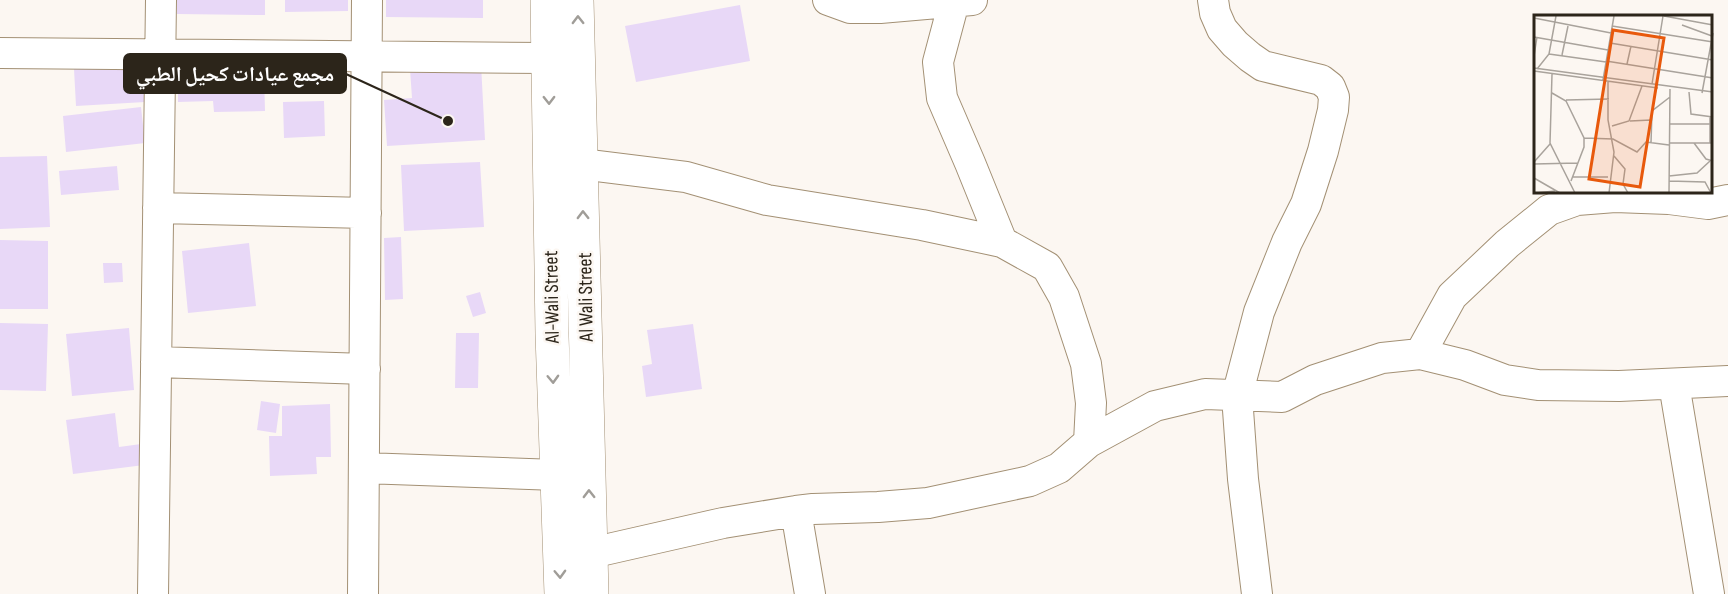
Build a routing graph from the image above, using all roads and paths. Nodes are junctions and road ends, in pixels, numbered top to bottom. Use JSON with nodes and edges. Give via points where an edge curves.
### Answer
{"nodes":[{"id":1,"x":160,"y":0,"type":"edge"},
{"id":2,"x":367,"y":0,"type":"edge"},
{"id":3,"x":547,"y":0,"type":"edge"},
{"id":4,"x":577,"y":0,"type":"edge"},
{"id":5,"x":828,"y":0,"type":"edge"},
{"id":6,"x":1213,"y":0,"type":"edge"},
{"id":7,"x":964,"y":1,"type":"edge"},
{"id":8,"x":0,"y":53,"type":"edge"},
{"id":9,"x":160,"y":55,"type":"junction"},
{"id":10,"x":367,"y":57,"type":"junction"},
{"id":11,"x":548,"y":58,"type":"junction"},
{"id":12,"x":581,"y":164,"type":"junction"},
{"id":13,"x":1728,"y":200,"type":"edge"},
{"id":14,"x":159,"y":208,"type":"junction"},
{"id":15,"x":366,"y":213,"type":"junction"},
{"id":16,"x":1002,"y":242,"type":"junction"},
{"id":17,"x":1420,"y":354,"type":"junction"},
{"id":18,"x":156,"y":362,"type":"junction"},
{"id":19,"x":365,"y":369,"type":"junction"},
{"id":20,"x":1728,"y":381,"type":"edge"},
{"id":21,"x":1674,"y":384,"type":"junction"},
{"id":22,"x":1237,"y":396,"type":"junction"},
{"id":23,"x":1089,"y":442,"type":"junction"},
{"id":24,"x":364,"y":468,"type":"junction"},
{"id":25,"x":557,"y":475,"type":"junction"},
{"id":26,"x":796,"y":511,"type":"junction"},
{"id":27,"x":591,"y":553,"type":"junction"},
{"id":28,"x":153,"y":594,"type":"edge"},
{"id":29,"x":363,"y":594,"type":"edge"},
{"id":30,"x":561,"y":594,"type":"edge"},
{"id":31,"x":592,"y":594,"type":"edge"},
{"id":32,"x":810,"y":594,"type":"edge"},
{"id":33,"x":1257,"y":594,"type":"edge"},
{"id":34,"x":1709,"y":594,"type":"edge"}],
"edges":[{"from":1,"to":9,"type":"street"},
{"from":2,"to":10,"type":"street"},
{"from":3,"to":11,"type":"street","name":"Al-Wali Street"},
{"from":12,"to":4,"type":"street","name":"Al Wali Street","one_way":true},
{"from":5,"to":7,"type":"street","via":[[850,8]]},
{"from":6,"to":22,"type":"street","via":[[1222,29],[1250,57],[1263,66],[1321,80],[1334,97],[1323,151],[1306,204],[1259,312]]},
{"from":7,"to":16,"type":"street","via":[[938,62],[942,98]]},
{"from":8,"to":9,"type":"street"},
{"from":9,"to":10,"type":"street"},
{"from":9,"to":14,"type":"street"},
{"from":10,"to":11,"type":"street"},
{"from":10,"to":15,"type":"street"},
{"from":11,"to":25,"type":"street","name":"Al-Wali Street","one_way":true},
{"from":12,"to":16,"type":"street","via":[[686,177],[767,200]]},
{"from":27,"to":12,"type":"street","name":"Al Wali Street","one_way":true},
{"from":13,"to":17,"type":"street","via":[[1708,204],[1615,197],[1577,200],[1549,210],[1452,296]]},
{"from":14,"to":15,"type":"street"},
{"from":14,"to":18,"type":"street"},
{"from":15,"to":19,"type":"street"},
{"from":16,"to":23,"type":"street","via":[[1047,267],[1064,297],[1086,364],[1091,404]]},
{"from":17,"to":21,"type":"street","via":[[1504,380],[1538,385]]},
{"from":17,"to":22,"type":"street","via":[[1382,358],[1315,380],[1282,397]]},
{"from":18,"to":19,"type":"street"},
{"from":18,"to":28,"type":"street"},
{"from":19,"to":24,"type":"street"},
{"from":20,"to":21,"type":"street"},
{"from":21,"to":34,"type":"street"},
{"from":22,"to":23,"type":"street","via":[[1205,394],[1155,406]]},
{"from":22,"to":33,"type":"street"},
{"from":23,"to":26,"type":"street","via":[[1059,468],[1030,481],[928,503]]},
{"from":24,"to":25,"type":"street"},
{"from":24,"to":29,"type":"street"},
{"from":25,"to":30,"type":"street","name":"Al-Wali Street","one_way":true},
{"from":26,"to":27,"type":"street"},
{"from":26,"to":32,"type":"street"},
{"from":27,"to":31,"type":"street","name":"Al Wali Street"}]}
